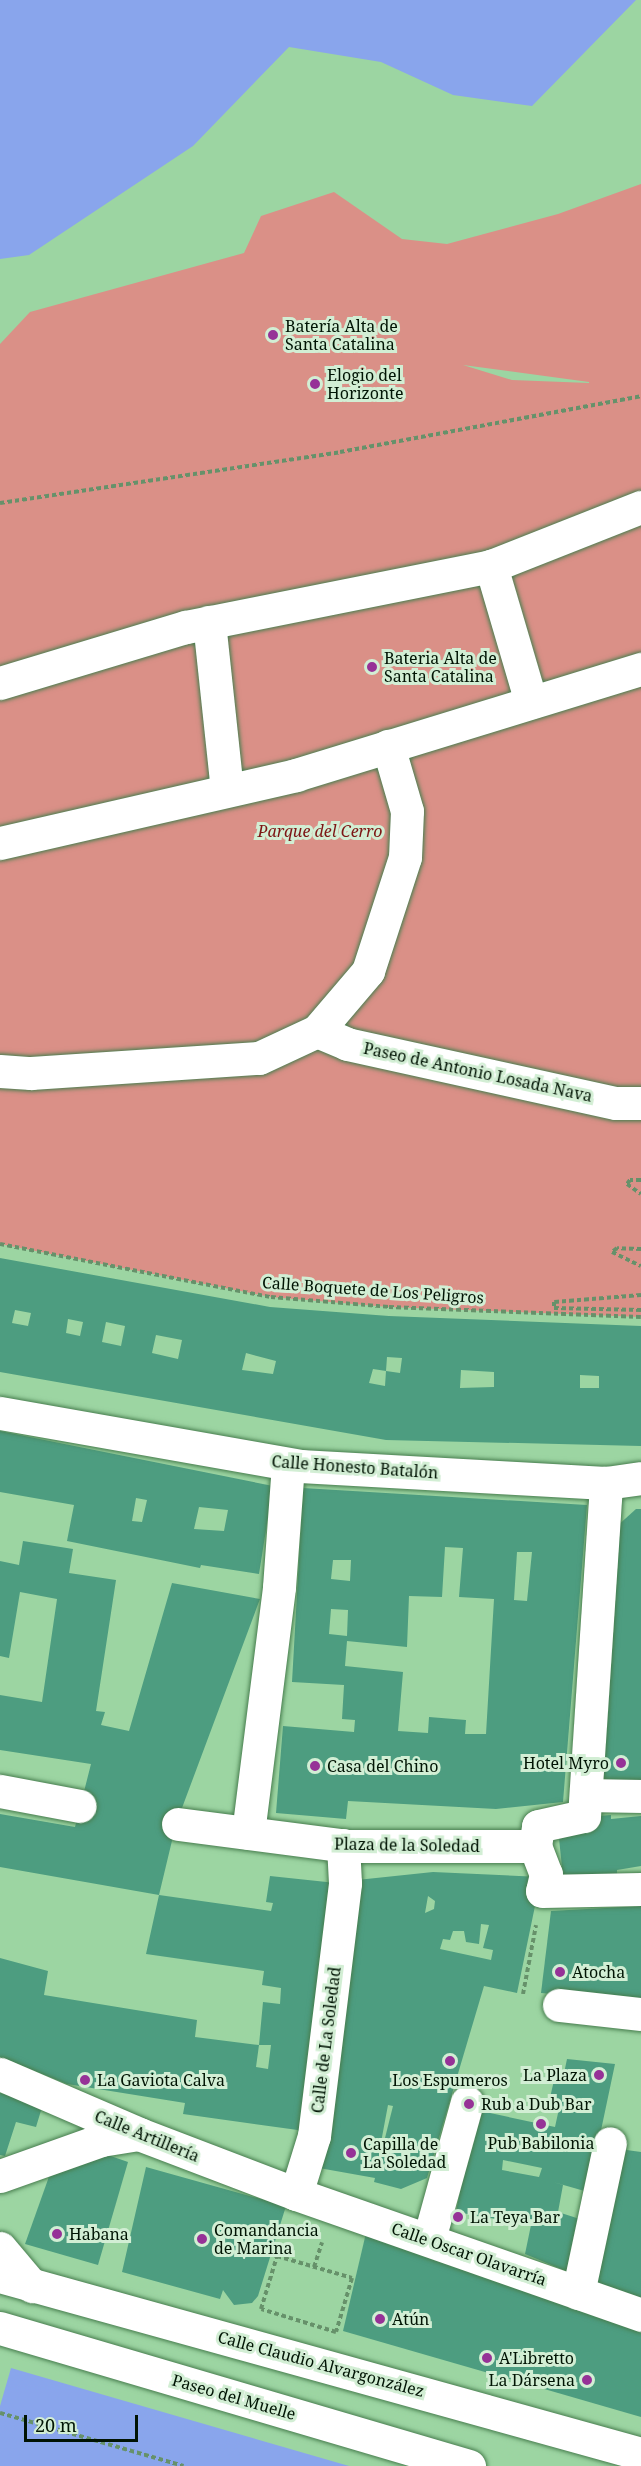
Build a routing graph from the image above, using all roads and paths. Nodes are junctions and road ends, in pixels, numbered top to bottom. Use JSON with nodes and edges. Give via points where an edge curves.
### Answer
{"nodes":[{"id":1,"x":641,"y":396,"type":"edge"},
{"id":2,"x":0,"y":503,"type":"edge"},
{"id":3,"x":641,"y":507,"type":"edge"},
{"id":4,"x":491,"y":566,"type":"junction"},
{"id":5,"x":209,"y":622,"type":"junction"},
{"id":6,"x":641,"y":669,"type":"edge"},
{"id":7,"x":0,"y":683,"type":"edge"},
{"id":8,"x":531,"y":702,"type":"junction"},
{"id":9,"x":388,"y":746,"type":"junction"},
{"id":10,"x":228,"y":790,"type":"junction"},
{"id":11,"x":0,"y":843,"type":"edge"},
{"id":12,"x":317,"y":1031,"type":"junction"},
{"id":13,"x":0,"y":1071,"type":"edge"},
{"id":14,"x":641,"y":1103,"type":"edge"},
{"id":15,"x":641,"y":1180,"type":"edge"},
{"id":16,"x":641,"y":1194,"type":"edge"},
{"id":17,"x":0,"y":1244,"type":"edge"},
{"id":18,"x":641,"y":1249,"type":"edge"},
{"id":19,"x":641,"y":1266,"type":"edge"},
{"id":20,"x":641,"y":1295,"type":"edge"},
{"id":21,"x":641,"y":1310,"type":"edge"},
{"id":22,"x":641,"y":1317,"type":"edge"},
{"id":23,"x":0,"y":1413,"type":"edge"},
{"id":24,"x":288,"y":1465,"type":"junction"},
{"id":25,"x":641,"y":1478,"type":"edge"},
{"id":26,"x":606,"y":1483,"type":"junction"},
{"id":27,"x":0,"y":1791,"type":"edge"},
{"id":28,"x":586,"y":1795,"type":"junction"},
{"id":29,"x":641,"y":1796,"type":"edge"},
{"id":30,"x":80,"y":1806,"type":"dead end"},
{"id":31,"x":178,"y":1824,"type":"dead end"},
{"id":32,"x":248,"y":1833,"type":"junction"},
{"id":33,"x":343,"y":1845,"type":"junction"},
{"id":34,"x":541,"y":1870,"type":"junction"},
{"id":35,"x":641,"y":1889,"type":"edge"},
{"id":36,"x":522,"y":1998,"type":"dead end"},
{"id":37,"x":559,"y":2005,"type":"dead end"},
{"id":38,"x":641,"y":2014,"type":"edge"},
{"id":39,"x":0,"y":2074,"type":"edge"},
{"id":40,"x":467,"y":2102,"type":"dead end"},
{"id":41,"x":139,"y":2134,"type":"junction"},
{"id":42,"x":610,"y":2144,"type":"dead end"},
{"id":43,"x":0,"y":2176,"type":"edge"},
{"id":44,"x":296,"y":2194,"type":"junction"},
{"id":45,"x":324,"y":2239,"type":"dead end"},
{"id":46,"x":429,"y":2239,"type":"junction"},
{"id":47,"x":0,"y":2248,"type":"edge"},
{"id":48,"x":314,"y":2267,"type":"junction"},
{"id":49,"x":0,"y":2276,"type":"edge"},
{"id":50,"x":32,"y":2286,"type":"junction"},
{"id":51,"x":578,"y":2293,"type":"junction"},
{"id":52,"x":641,"y":2316,"type":"edge"},
{"id":53,"x":0,"y":2328,"type":"edge"},
{"id":54,"x":0,"y":2412,"type":"edge"},
{"id":55,"x":641,"y":2454,"type":"edge"},
{"id":56,"x":184,"y":2466,"type":"edge"},
{"id":57,"x":469,"y":2466,"type":"edge"}],
"edges":[{"from":1,"to":2,"type":"path","via":[[340,453]]},
{"from":3,"to":4,"type":"street"},
{"from":4,"to":5,"type":"street"},
{"from":4,"to":8,"type":"street"},
{"from":5,"to":7,"type":"street"},
{"from":5,"to":10,"type":"street"},
{"from":6,"to":8,"type":"street"},
{"from":8,"to":9,"type":"street"},
{"from":9,"to":10,"type":"street","via":[[296,775]]},
{"from":9,"to":12,"type":"street","via":[[406,811],[405,856],[368,971]]},
{"from":10,"to":11,"type":"street"},
{"from":12,"to":13,"type":"street","via":[[259,1058],[31,1073]]},
{"from":12,"to":14,"type":"street","name":"Paseo de Antonio Losada Nava","via":[[347,1044],[616,1103]]},
{"from":15,"to":16,"type":"path","via":[[630,1180],[627,1184]]},
{"from":17,"to":22,"type":"path","name":"Calle Boquete de Los Peligros","via":[[272,1297],[389,1307]]},
{"from":18,"to":19,"type":"path","via":[[617,1248],[612,1252]]},
{"from":20,"to":21,"type":"path","via":[[554,1302],[554,1308]]},
{"from":23,"to":24,"type":"street","name":"Calle Honesto Batalón"},
{"from":24,"to":26,"type":"street","name":"Calle Honesto Batalón"},
{"from":24,"to":32,"type":"street","via":[[279,1587]]},
{"from":25,"to":26,"type":"street","name":"Calle Honesto Batalón"},
{"from":26,"to":28,"type":"street"},
{"from":27,"to":30,"type":"street"},
{"from":28,"to":29,"type":"street"},
{"from":28,"to":34,"type":"street","via":[[584,1816],[556,1819],[538,1826]]},
{"from":31,"to":32,"type":"street","name":"Plaza de la Soledad"},
{"from":32,"to":33,"type":"street","name":"Plaza de la Soledad"},
{"from":33,"to":34,"type":"street","name":"Plaza de la Soledad"},
{"from":33,"to":44,"type":"street","name":"Calle de La Soledad","via":[[345,1883],[314,2136]]},
{"from":34,"to":35,"type":"street","name":"Plaza de la Soledad"},
{"from":34,"to":36,"type":"path"},
{"from":37,"to":38,"type":"street"},
{"from":39,"to":41,"type":"street","name":"Calle Artillería"},
{"from":40,"to":46,"type":"street"},
{"from":41,"to":43,"type":"street","via":[[101,2140]]},
{"from":41,"to":44,"type":"street","name":"Calle Artillería"},
{"from":42,"to":51,"type":"street"},
{"from":44,"to":46,"type":"street","name":"Calle Oscar Olavarría"},
{"from":45,"to":48,"type":"path"},
{"from":46,"to":51,"type":"street","name":"Calle Oscar Olavarría"},
{"from":47,"to":50,"type":"street"},
{"from":48,"to":48,"type":"path","via":[[352,2278],[336,2332],[261,2309],[277,2256]]},
{"from":49,"to":50,"type":"street","name":"Calle Claudio Alvargonzález"},
{"from":50,"to":55,"type":"street","name":"Calle Claudio Alvargonzález"},
{"from":51,"to":52,"type":"street","name":"Calle Oscar Olavarría"},
{"from":53,"to":57,"type":"street","name":"Paseo del Muelle"},
{"from":54,"to":56,"type":"path"}]}
